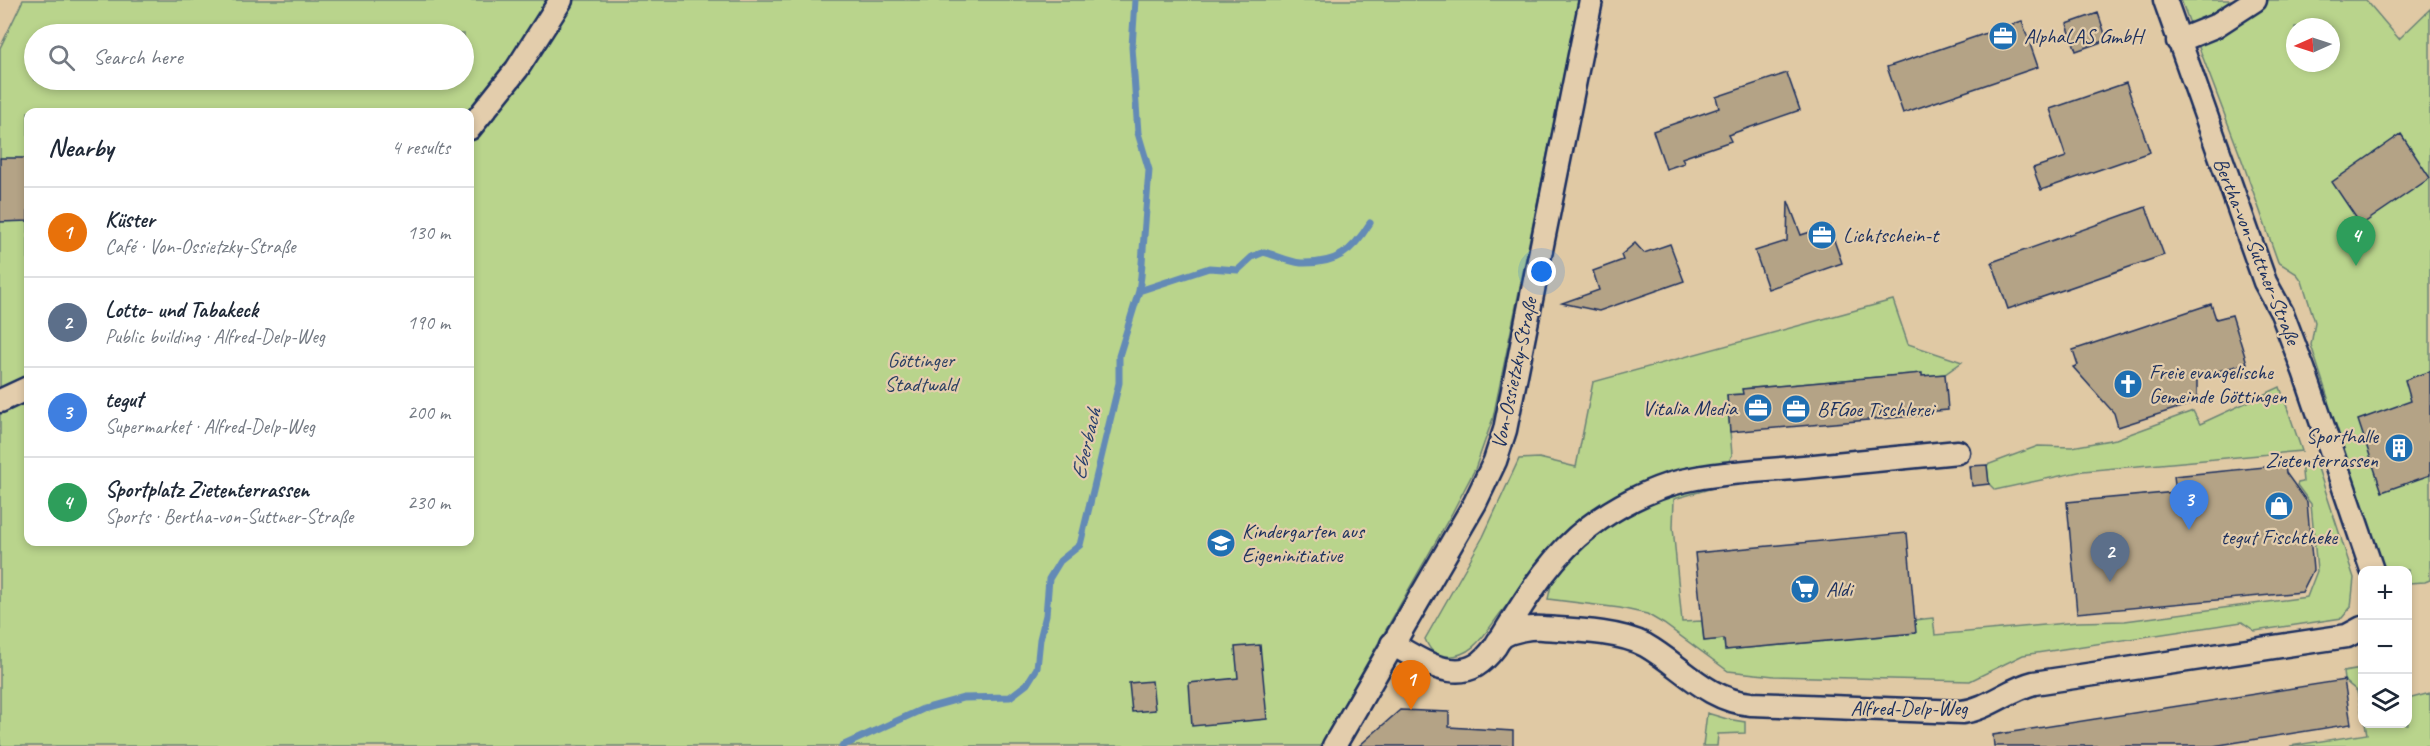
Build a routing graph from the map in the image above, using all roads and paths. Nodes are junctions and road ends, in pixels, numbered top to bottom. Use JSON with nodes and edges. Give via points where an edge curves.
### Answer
{"nodes":[{"id":1,"x":561,"y":0,"type":"edge"},
{"id":2,"x":1592,"y":0,"type":"edge"},
{"id":3,"x":2165,"y":0,"type":"edge"},
{"id":4,"x":2255,"y":0,"type":"edge"},
{"id":5,"x":2178,"y":40,"type":"junction"},
{"id":6,"x":474,"y":123,"type":"edge"},
{"id":7,"x":24,"y":390,"type":"edge"},
{"id":8,"x":0,"y":401,"type":"edge"},
{"id":9,"x":1958,"y":453,"type":"dead end"},
{"id":10,"x":2371,"y":566,"type":"edge"},
{"id":11,"x":2358,"y":630,"type":"edge"},
{"id":12,"x":1502,"y":637,"type":"junction"},
{"id":13,"x":1392,"y":644,"type":"junction"},
{"id":14,"x":1334,"y":746,"type":"edge"}],
"edges":[{"from":1,"to":6,"type":"street","via":[[517,69]]},
{"from":2,"to":13,"type":"street","name":"Von-Ossietzky-Straße","via":[[1505,430],[1475,503]]},
{"from":3,"to":5,"type":"street","name":"Bertha-von-Suttner-Straße"},
{"from":4,"to":5,"type":"street","via":[[2215,26]]},
{"from":5,"to":10,"type":"street","name":"Bertha-von-Suttner-Straße","via":[[2265,282],[2282,313],[2304,371]]},
{"from":7,"to":8,"type":"street"},
{"from":9,"to":12,"type":"street","via":[[1734,474],[1682,481],[1657,490],[1609,513],[1564,549],[1532,589]]},
{"from":11,"to":12,"type":"street","name":"Alfred-Delp-Weg","via":[[2347,636],[2034,683],[1962,712],[1743,704],[1707,691],[1655,652],[1628,638],[1534,627]]},
{"from":12,"to":13,"type":"street","via":[[1477,666],[1462,671],[1433,666]]},
{"from":13,"to":14,"type":"street","name":"Von-Ossietzky-Straße"}]}
